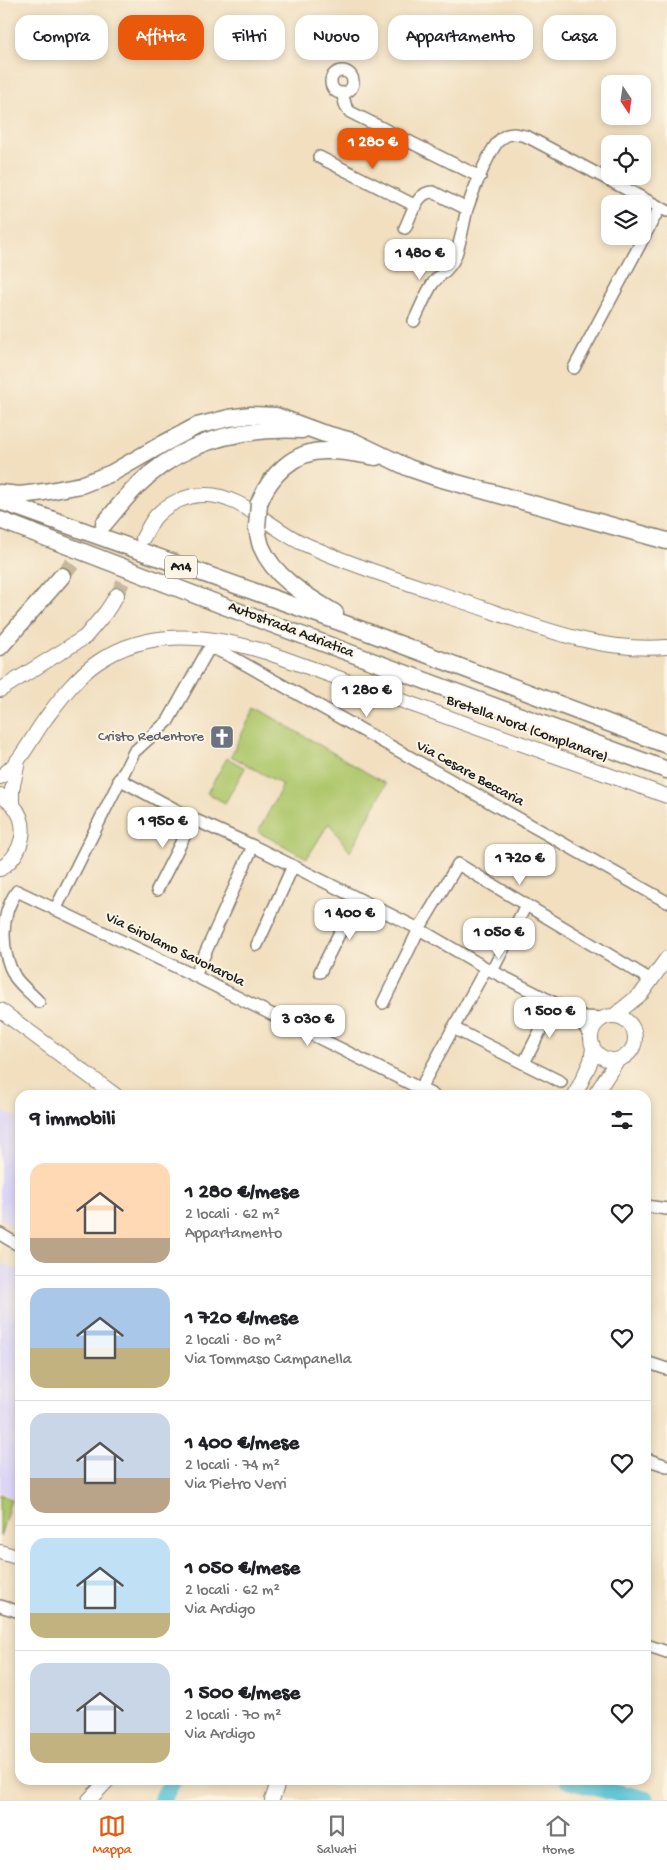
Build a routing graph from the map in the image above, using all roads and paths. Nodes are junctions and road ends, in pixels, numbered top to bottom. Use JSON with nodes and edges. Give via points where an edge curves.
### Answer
{"nodes":[{"id":1,"x":342,"y":93,"type":"dead end"},
{"id":2,"x":319,"y":157,"type":"dead end"},
{"id":3,"x":480,"y":177,"type":"junction"},
{"id":4,"x":416,"y":206,"type":"junction"},
{"id":5,"x":468,"y":209,"type":"junction"},
{"id":6,"x":663,"y":209,"type":"edge"},
{"id":7,"x":405,"y":228,"type":"dead end"},
{"id":8,"x":414,"y":321,"type":"dead end"},
{"id":9,"x":574,"y":368,"type":"dead end"},
{"id":10,"x":322,"y":433,"type":"junction"},
{"id":11,"x":390,"y":459,"type":"junction"},
{"id":12,"x":0,"y":493,"type":"edge"},
{"id":13,"x":0,"y":501,"type":"edge"},
{"id":14,"x":0,"y":520,"type":"edge"},
{"id":15,"x":104,"y":524,"type":"tunnel mouth"},
{"id":16,"x":0,"y":530,"type":"edge"},
{"id":17,"x":143,"y":538,"type":"tunnel mouth"},
{"id":18,"x":667,"y":541,"type":"edge"},
{"id":19,"x":64,"y":543,"type":"junction"},
{"id":20,"x":62,"y":576,"type":"tunnel mouth"},
{"id":21,"x":117,"y":595,"type":"tunnel mouth"},
{"id":22,"x":362,"y":630,"type":"junction"},
{"id":23,"x":0,"y":647,"type":"edge"},
{"id":24,"x":667,"y":647,"type":"edge"},
{"id":25,"x":0,"y":690,"type":"edge"},
{"id":26,"x":667,"y":745,"type":"edge"},
{"id":27,"x":18,"y":761,"type":"junction"},
{"id":28,"x":667,"y":770,"type":"edge"},
{"id":29,"x":0,"y":777,"type":"edge"},
{"id":30,"x":119,"y":779,"type":"junction"},
{"id":31,"x":0,"y":795,"type":"edge"},
{"id":32,"x":667,"y":796,"type":"edge"},
{"id":33,"x":12,"y":804,"type":"junction"},
{"id":34,"x":192,"y":819,"type":"junction"},
{"id":35,"x":253,"y":846,"type":"junction"},
{"id":36,"x":293,"y":866,"type":"junction"},
{"id":37,"x":0,"y":869,"type":"edge"},
{"id":38,"x":157,"y":890,"type":"dead end"},
{"id":39,"x":357,"y":898,"type":"junction"},
{"id":40,"x":667,"y":902,"type":"edge"},
{"id":41,"x":526,"y":905,"type":"junction"},
{"id":42,"x":55,"y":910,"type":"junction"},
{"id":43,"x":419,"y":929,"type":"junction"},
{"id":44,"x":257,"y":945,"type":"dead end"},
{"id":45,"x":667,"y":958,"type":"edge"},
{"id":46,"x":489,"y":970,"type":"junction"},
{"id":47,"x":320,"y":972,"type":"dead end"},
{"id":48,"x":195,"y":976,"type":"junction"},
{"id":49,"x":651,"y":980,"type":"junction"},
{"id":50,"x":642,"y":993,"type":"junction"},
{"id":51,"x":39,"y":1002,"type":"dead end"},
{"id":52,"x":383,"y":1003,"type":"dead end"},
{"id":53,"x":554,"y":1003,"type":"junction"},
{"id":54,"x":0,"y":1010,"type":"edge"},
{"id":55,"x":568,"y":1010,"type":"junction"},
{"id":56,"x":609,"y":1017,"type":"junction"},
{"id":57,"x":453,"y":1028,"type":"junction"},
{"id":58,"x":633,"y":1028,"type":"junction"},
{"id":59,"x":592,"y":1043,"type":"junction"},
{"id":60,"x":618,"y":1059,"type":"junction"},
{"id":61,"x":524,"y":1063,"type":"junction"},
{"id":62,"x":561,"y":1082,"type":"dead end"},
{"id":63,"x":420,"y":1089,"type":"joint"},
{"id":64,"x":108,"y":1090,"type":"edge"},
{"id":65,"x":577,"y":1090,"type":"edge"},
{"id":66,"x":598,"y":1090,"type":"edge"},
{"id":67,"x":651,"y":1206,"type":"edge"},
{"id":68,"x":667,"y":1208,"type":"edge"},
{"id":69,"x":0,"y":1234,"type":"edge"},
{"id":70,"x":15,"y":1243,"type":"edge"},
{"id":71,"x":651,"y":1364,"type":"edge"},
{"id":72,"x":667,"y":1369,"type":"edge"},
{"id":73,"x":651,"y":1461,"type":"edge"},
{"id":74,"x":667,"y":1466,"type":"edge"},
{"id":75,"x":0,"y":1552,"type":"edge"},
{"id":76,"x":15,"y":1556,"type":"edge"},
{"id":77,"x":0,"y":1606,"type":"edge"},
{"id":78,"x":15,"y":1610,"type":"edge"},
{"id":79,"x":651,"y":1646,"type":"edge"},
{"id":80,"x":667,"y":1652,"type":"edge"},
{"id":81,"x":103,"y":1785,"type":"edge"},
{"id":82,"x":278,"y":1785,"type":"edge"},
{"id":83,"x":88,"y":1800,"type":"edge"},
{"id":84,"x":272,"y":1800,"type":"edge"}],
"edges":[{"from":1,"to":3,"type":"street","via":[[350,112]]},
{"from":2,"to":4,"type":"street"},
{"from":3,"to":5,"type":"street"},
{"from":3,"to":6,"type":"street","via":[[495,145],[510,134],[519,134]]},
{"from":4,"to":5,"type":"street","via":[[422,195],[430,192]]},
{"from":4,"to":7,"type":"street"},
{"from":5,"to":8,"type":"street","via":[[455,258],[446,273],[434,282]]},
{"from":6,"to":9,"type":"street"},
{"from":10,"to":11,"type":"highway","via":[[355,442]]},
{"from":10,"to":12,"type":"highway","via":[[276,416],[230,418],[197,426],[112,473],[81,485],[44,492]]},
{"from":10,"to":15,"type":"highway","via":[[253,431],[207,442],[178,455],[153,472]]},
{"from":11,"to":18,"type":"highway","via":[[435,477]]},
{"from":11,"to":22,"type":"highway","bridge":true,"via":[[323,450],[310,453],[280,470],[268,484],[259,503],[257,527],[261,546],[274,566],[291,584]]},
{"from":13,"to":22,"type":"highway","name":"Autostrada Adriatica","number":"A14"},
{"from":14,"to":19,"type":"highway","name":"Autostrada Adriatica","number":"A14"},
{"from":16,"to":19,"type":"highway"},
{"from":17,"to":24,"type":"main road","via":[[156,516],[170,505],[205,494],[220,497],[242,505],[300,542],[393,578],[570,637],[610,646]]},
{"from":19,"to":28,"type":"highway","name":"Autostrada Adriatica","number":"A14"},
{"from":20,"to":23,"type":"highway"},
{"from":21,"to":25,"type":"main road","via":[[85,637]]},
{"from":22,"to":26,"type":"highway","name":"Autostrada Adriatica","number":"A14"},
{"from":27,"to":29,"type":"main road","name":"Bretella Nord (Complanare)"},
{"from":27,"to":32,"type":"main road","name":"Bretella Nord (Complanare)","via":[[66,692],[97,662],[128,646],[163,638],[196,637],[233,642],[266,652]]},
{"from":27,"to":33,"type":"main road","name":"Bretella Nord (Complanare)"},
{"from":30,"to":34,"type":"street"},
{"from":30,"to":40,"type":"street","name":"Via Cesare Beccaria","via":[[134,752],[168,721],[208,650],[215,649]]},
{"from":30,"to":42,"type":"street","name":"Via Cesare Beccaria"},
{"from":31,"to":33,"type":"main road"},
{"from":33,"to":37,"type":"main road","via":[[20,817],[22,835],[19,850]]},
{"from":34,"to":35,"type":"street"},
{"from":34,"to":38,"type":"street"},
{"from":35,"to":36,"type":"street"},
{"from":35,"to":48,"type":"street"},
{"from":36,"to":39,"type":"street"},
{"from":36,"to":44,"type":"street"},
{"from":39,"to":43,"type":"street"},
{"from":39,"to":47,"type":"street"},
{"from":41,"to":43,"type":"street","via":[[458,864]]},
{"from":41,"to":46,"type":"street"},
{"from":41,"to":49,"type":"street"},
{"from":42,"to":48,"type":"street","name":"Via Girolamo Savonarola"},
{"from":42,"to":51,"type":"street","name":"Via Girolamo Savonarola","via":[[17,891],[7,902],[0,923],[4,955],[16,978]]},
{"from":43,"to":46,"type":"street"},
{"from":43,"to":52,"type":"street"},
{"from":45,"to":49,"type":"main road"},
{"from":46,"to":53,"type":"street"},
{"from":46,"to":57,"type":"street"},
{"from":48,"to":63,"type":"street","name":"Via Girolamo Savonarola"},
{"from":49,"to":50,"type":"main road"},
{"from":50,"to":56,"type":"main road"},
{"from":50,"to":58,"type":"main road"},
{"from":53,"to":55,"type":"street"},
{"from":53,"to":61,"type":"street"},
{"from":54,"to":64,"type":"main road"},
{"from":55,"to":56,"type":"street","via":[[585,1017]]},
{"from":55,"to":59,"type":"street","via":[[586,1030]]},
{"from":56,"to":58,"type":"main road","via":[[622,1018]]},
{"from":56,"to":59,"type":"main road","via":[[593,1026]]},
{"from":57,"to":61,"type":"street"},
{"from":57,"to":63,"type":"street"},
{"from":58,"to":60,"type":"main road","via":[[635,1039],[632,1049]]},
{"from":59,"to":60,"type":"main road","via":[[603,1058]]},
{"from":59,"to":65,"type":"main road","via":[[591,1061]]},
{"from":60,"to":66,"type":"main road"},
{"from":61,"to":62,"type":"street"},
{"from":67,"to":68,"type":"street"},
{"from":69,"to":70,"type":"street"},
{"from":71,"to":72,"type":"street"},
{"from":73,"to":74,"type":"street"},
{"from":75,"to":76,"type":"main road"},
{"from":77,"to":78,"type":"street"},
{"from":79,"to":80,"type":"street"},
{"from":81,"to":83,"type":"main road"},
{"from":82,"to":84,"type":"main road"}]}
